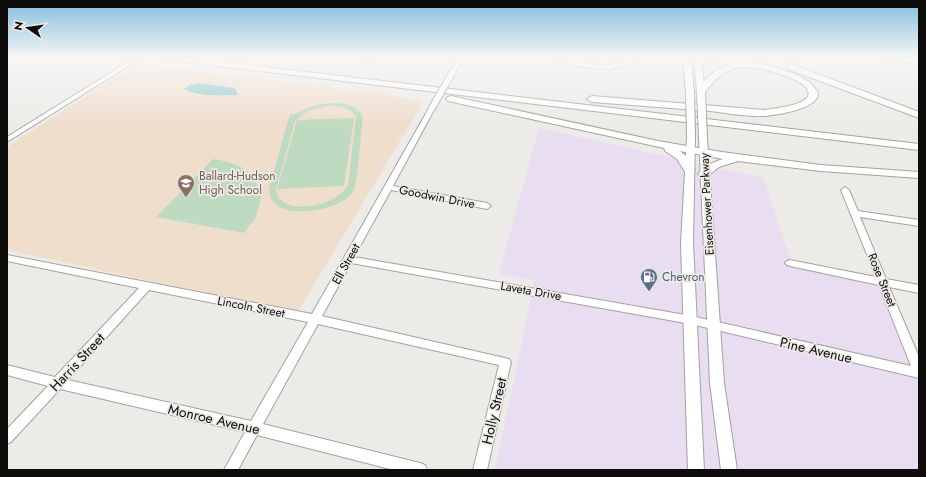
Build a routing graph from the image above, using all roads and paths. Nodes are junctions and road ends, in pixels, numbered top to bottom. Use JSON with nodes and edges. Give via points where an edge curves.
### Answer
{"nodes":[{"id":1,"x":102,"y":80,"type":"edge"},
{"id":2,"x":356,"y":80,"type":"edge"},
{"id":3,"x":360,"y":80,"type":"edge"},
{"id":4,"x":418,"y":80,"type":"edge"},
{"id":5,"x":448,"y":80,"type":"edge"},
{"id":6,"x":689,"y":80,"type":"edge"},
{"id":7,"x":699,"y":80,"type":"edge"},
{"id":8,"x":709,"y":80,"type":"edge"},
{"id":9,"x":802,"y":80,"type":"edge"},
{"id":10,"x":827,"y":80,"type":"edge"},
{"id":11,"x":701,"y":92,"type":"junction"},
{"id":12,"x":580,"y":99,"type":"junction"},
{"id":13,"x":919,"y":115,"type":"edge"},
{"id":14,"x":919,"y":139,"type":"edge"},
{"id":15,"x":7,"y":140,"type":"edge"},
{"id":16,"x":658,"y":144,"type":"junction"},
{"id":17,"x":919,"y":147,"type":"edge"},
{"id":18,"x":691,"y":150,"type":"junction"},
{"id":19,"x":704,"y":152,"type":"junction"},
{"id":20,"x":742,"y":158,"type":"junction"},
{"id":21,"x":689,"y":170,"type":"junction"},
{"id":22,"x":704,"y":174,"type":"junction"},
{"id":23,"x":919,"y":175,"type":"edge"},
{"id":24,"x":387,"y":187,"type":"junction"},
{"id":25,"x":845,"y":190,"type":"dead end"},
{"id":26,"x":487,"y":206,"type":"dead end"},
{"id":27,"x":855,"y":213,"type":"junction"},
{"id":28,"x":919,"y":223,"type":"edge"},
{"id":29,"x":7,"y":258,"type":"edge"},
{"id":30,"x":348,"y":259,"type":"junction"},
{"id":31,"x":790,"y":263,"type":"dead end"},
{"id":32,"x":883,"y":283,"type":"junction"},
{"id":33,"x":147,"y":286,"type":"junction"},
{"id":34,"x":919,"y":289,"type":"edge"},
{"id":35,"x":315,"y":319,"type":"junction"},
{"id":36,"x":691,"y":320,"type":"junction"},
{"id":37,"x":713,"y":325,"type":"junction"},
{"id":38,"x":494,"y":360,"type":"joint"},
{"id":39,"x":7,"y":370,"type":"edge"},
{"id":40,"x":919,"y":372,"type":"edge"},
{"id":41,"x":57,"y":383,"type":"junction"},
{"id":42,"x":254,"y":428,"type":"junction"},
{"id":43,"x":7,"y":438,"type":"edge"},
{"id":44,"x":231,"y":470,"type":"edge"},
{"id":45,"x":420,"y":470,"type":"edge"},
{"id":46,"x":480,"y":470,"type":"edge"},
{"id":47,"x":696,"y":470,"type":"edge"},
{"id":48,"x":729,"y":470,"type":"edge"}],
"edges":[{"from":1,"to":15,"type":"street"},
{"from":2,"to":16,"type":"highway","via":[[506,109]]},
{"from":3,"to":17,"type":"highway"},
{"from":4,"to":12,"type":"highway"},
{"from":5,"to":24,"type":"street","name":"Ell Street","bridge":true},
{"from":6,"to":18,"type":"main road","name":"Eisenhower Parkway","bridge":true},
{"from":7,"to":11,"type":"main road","name":"Eisenhower Parkway"},
{"from":8,"to":11,"type":"highway"},
{"from":9,"to":12,"type":"highway","via":[[813,92],[811,99],[789,110],[757,113]]},
{"from":10,"to":13,"type":"highway"},
{"from":11,"to":19,"type":"main road","name":"Eisenhower Parkway","bridge":true},
{"from":12,"to":14,"type":"highway"},
{"from":16,"to":18,"type":"highway"},
{"from":16,"to":21,"type":"highway","via":[[678,154]]},
{"from":18,"to":19,"type":"highway"},
{"from":18,"to":21,"type":"main road","name":"Eisenhower Parkway"},
{"from":19,"to":20,"type":"highway"},
{"from":19,"to":22,"type":"main road","name":"Eisenhower Parkway"},
{"from":20,"to":22,"type":"highway","via":[[715,165]]},
{"from":20,"to":23,"type":"highway","via":[[844,170]]},
{"from":21,"to":36,"type":"main road","name":"Eisenhower Parkway","via":[[687,243]]},
{"from":22,"to":37,"type":"main road","name":"Eisenhower Parkway","via":[[709,222]]},
{"from":24,"to":26,"type":"street","name":"Goodwin Drive"},
{"from":24,"to":30,"type":"street","name":"Ell Street"},
{"from":25,"to":27,"type":"street","name":"Rose Street"},
{"from":27,"to":28,"type":"street"},
{"from":27,"to":32,"type":"street","name":"Rose Street"},
{"from":29,"to":33,"type":"street","name":"Lincoln Street"},
{"from":30,"to":35,"type":"street","name":"Ell Street"},
{"from":30,"to":36,"type":"street","name":"Laveta Drive"},
{"from":31,"to":32,"type":"street"},
{"from":32,"to":34,"type":"street"},
{"from":32,"to":40,"type":"street","name":"Rose Street"},
{"from":33,"to":35,"type":"street","name":"Lincoln Street"},
{"from":33,"to":41,"type":"street","name":"Harris Street"},
{"from":35,"to":38,"type":"street","name":"Lincoln Street"},
{"from":35,"to":42,"type":"street","name":"Ell Street"},
{"from":36,"to":37,"type":"street","name":"Laveta Drive"},
{"from":36,"to":47,"type":"main road","name":"Eisenhower Parkway"},
{"from":37,"to":40,"type":"street","name":"Pine Avenue"},
{"from":37,"to":48,"type":"main road","name":"Eisenhower Parkway","via":[[717,383]]},
{"from":38,"to":46,"type":"street","name":"Holly Street","via":[[505,362]]},
{"from":39,"to":41,"type":"street","name":"Monroe Avenue"},
{"from":41,"to":42,"type":"street","name":"Monroe Avenue"},
{"from":41,"to":43,"type":"street","name":"Harris Street"},
{"from":42,"to":44,"type":"street","name":"Ell Street"},
{"from":42,"to":45,"type":"street","name":"Monroe Avenue"}]}
